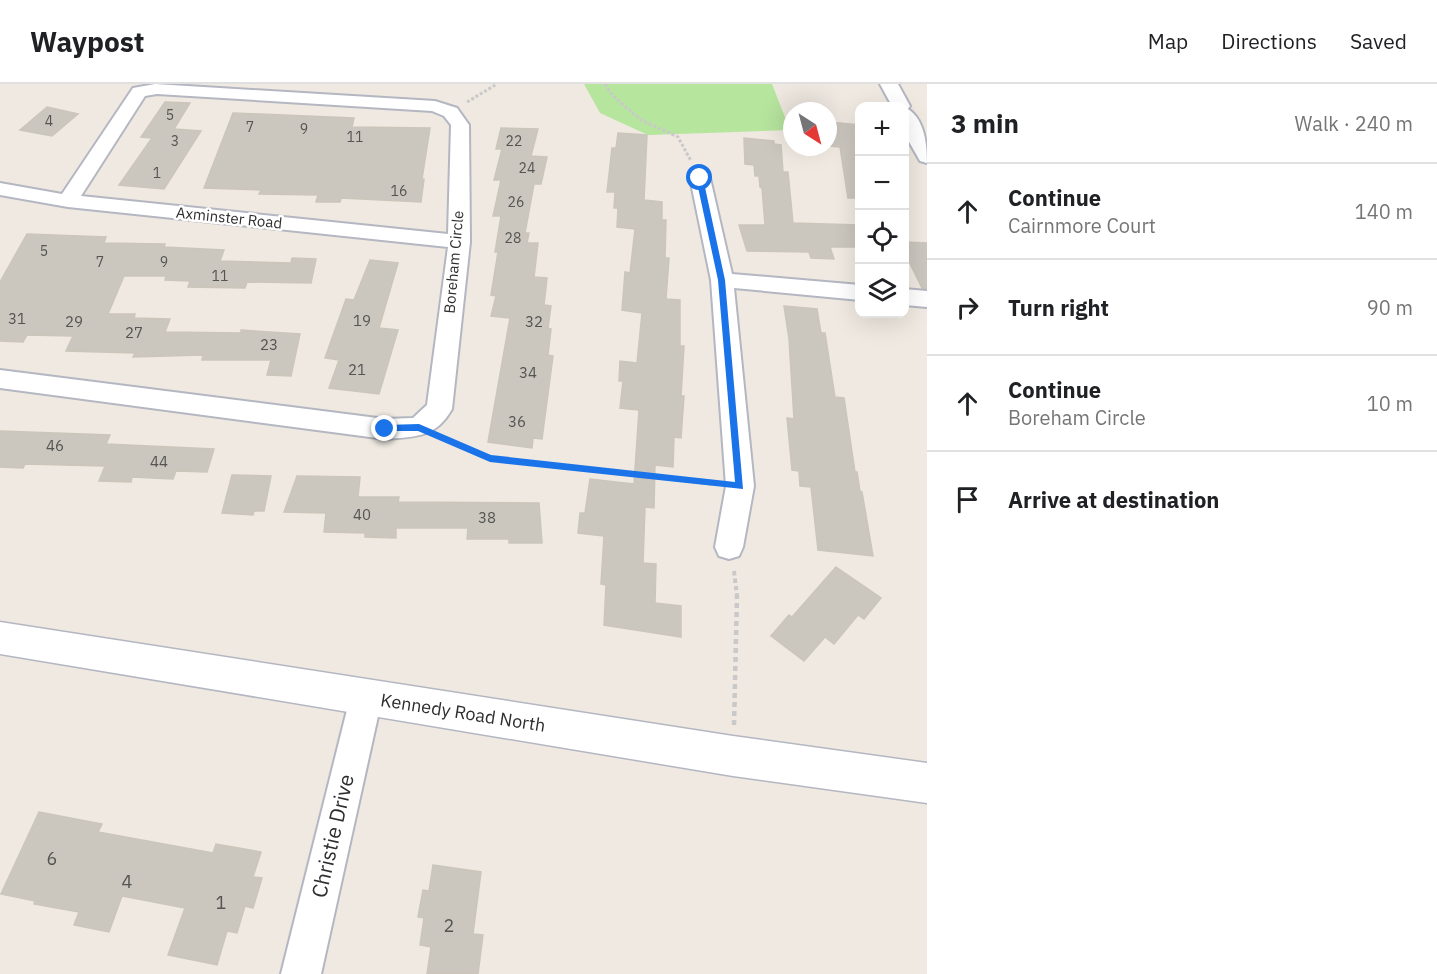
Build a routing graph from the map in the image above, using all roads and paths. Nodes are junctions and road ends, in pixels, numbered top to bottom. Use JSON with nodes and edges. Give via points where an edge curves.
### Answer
{"nodes":[{"id":1,"x":497,"y":84,"type":"edge"},
{"id":2,"x":605,"y":84,"type":"edge"},
{"id":3,"x":889,"y":84,"type":"edge"},
{"id":4,"x":899,"y":102,"type":"edge"},
{"id":5,"x":451,"y":112,"type":"junction"},
{"id":6,"x":909,"y":120,"type":"edge"},
{"id":7,"x":920,"y":132,"type":"edge"},
{"id":8,"x":927,"y":157,"type":"edge"},
{"id":9,"x":700,"y":178,"type":"joint"},
{"id":10,"x":0,"y":189,"type":"edge"},
{"id":11,"x":68,"y":201,"type":"junction"},
{"id":12,"x":459,"y":242,"type":"junction"},
{"id":13,"x":722,"y":280,"type":"junction"},
{"id":14,"x":855,"y":293,"type":"edge"},
{"id":15,"x":909,"y":297,"type":"edge"},
{"id":16,"x":927,"y":299,"type":"edge"},
{"id":17,"x":0,"y":379,"type":"edge"},
{"id":18,"x":419,"y":428,"type":"junction"},
{"id":19,"x":740,"y":486,"type":"junction"},
{"id":20,"x":729,"y":547,"type":"joint"},
{"id":21,"x":0,"y":638,"type":"edge"},
{"id":22,"x":366,"y":698,"type":"junction"},
{"id":23,"x":733,"y":756,"type":"junction"},
{"id":24,"x":927,"y":783,"type":"edge"},
{"id":25,"x":301,"y":974,"type":"edge"}],
"edges":[{"from":1,"to":5,"type":"path"},
{"from":2,"to":9,"type":"path","via":[[641,120],[678,136]]},
{"from":3,"to":4,"type":"street"},
{"from":5,"to":11,"type":"street","via":[[435,106],[157,89],[140,92]]},
{"from":5,"to":12,"type":"street","name":"Boreham Circle","via":[[459,125]]},
{"from":6,"to":7,"type":"street"},
{"from":7,"to":8,"type":"street"},
{"from":9,"to":13,"type":"street"},
{"from":10,"to":11,"type":"street","name":"Axminster Road"},
{"from":11,"to":12,"type":"street","name":"Axminster Road"},
{"from":12,"to":18,"type":"street","name":"Boreham Circle","via":[[439,409]]},
{"from":13,"to":14,"type":"street"},
{"from":13,"to":19,"type":"street"},
{"from":15,"to":16,"type":"street"},
{"from":17,"to":18,"type":"street","via":[[385,429]]},
{"from":18,"to":19,"type":"path","via":[[490,458]]},
{"from":19,"to":20,"type":"street"},
{"from":20,"to":23,"type":"path","via":[[737,588]]},
{"from":21,"to":22,"type":"main road","name":"Kennedy Road North"},
{"from":22,"to":23,"type":"main road","name":"Kennedy Road North"},
{"from":22,"to":25,"type":"street","name":"Christie Drive"},
{"from":23,"to":24,"type":"main road","name":"Kennedy Road North"}]}
